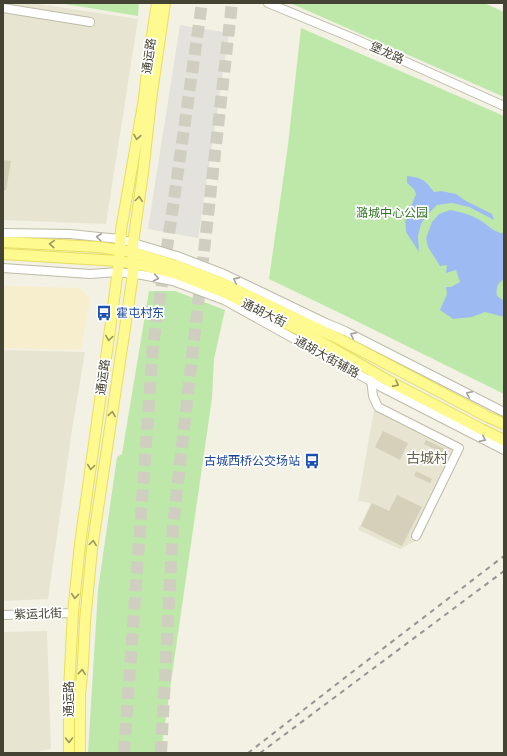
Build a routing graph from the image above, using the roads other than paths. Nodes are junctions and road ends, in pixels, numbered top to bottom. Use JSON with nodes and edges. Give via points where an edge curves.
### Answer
{"nodes":[{"id":1,"x":157,"y":3,"type":"edge"},
{"id":2,"x":165,"y":3,"type":"edge"},
{"id":3,"x":268,"y":3,"type":"edge"},
{"id":4,"x":3,"y":8,"type":"edge"},
{"id":5,"x":90,"y":22,"type":"dead end"},
{"id":6,"x":147,"y":99,"type":"junction"},
{"id":7,"x":504,"y":106,"type":"edge"},
{"id":8,"x":3,"y":233,"type":"edge"},
{"id":9,"x":120,"y":239,"type":"junction"},
{"id":10,"x":3,"y":242,"type":"edge"},
{"id":11,"x":133,"y":248,"type":"junction"},
{"id":12,"x":3,"y":254,"type":"edge"},
{"id":13,"x":119,"y":256,"type":"junction"},
{"id":14,"x":3,"y":268,"type":"edge"},
{"id":15,"x":133,"y":268,"type":"junction"},
{"id":16,"x":118,"y":272,"type":"junction"},
{"id":17,"x":371,"y":370,"type":"junction"},
{"id":18,"x":371,"y":381,"type":"junction"},
{"id":19,"x":504,"y":412,"type":"edge"},
{"id":20,"x":504,"y":424,"type":"edge"},
{"id":21,"x":504,"y":440,"type":"edge"},
{"id":22,"x":504,"y":450,"type":"edge"},
{"id":23,"x":416,"y":536,"type":"dead end"},
{"id":24,"x":73,"y":612,"type":"junction"},
{"id":25,"x":3,"y":615,"type":"edge"},
{"id":26,"x":69,"y":753,"type":"edge"},
{"id":27,"x":80,"y":753,"type":"edge"}],
"edges":[{"from":1,"to":6,"type":"main road","name":"通运路","via":[[148,62]]},
{"from":2,"to":6,"type":"main road","name":"通运路"},
{"from":3,"to":7,"type":"street","name":"堡龙路"},
{"from":4,"to":5,"type":"street"},
{"from":6,"to":9,"type":"main road","name":"通运路","one_way":true},
{"from":11,"to":6,"type":"main road","name":"通运路","one_way":true,"via":[[143,173]]},
{"from":9,"to":8,"type":"street","one_way":true,"via":[[70,234]]},
{"from":9,"to":11,"type":"street"},
{"from":9,"to":13,"type":"main road","name":"通运路"},
{"from":13,"to":10,"type":"main road","name":"通胡大街","one_way":true,"via":[[98,247]]},
{"from":11,"to":13,"type":"main road","name":"通胡大街"},
{"from":11,"to":15,"type":"main road","name":"通运路"},
{"from":19,"to":11,"type":"street","one_way":true,"via":[[345,331],[224,274],[177,256]]},
{"from":11,"to":20,"type":"main road","name":"通胡大街","via":[[224,284],[341,340]]},
{"from":12,"to":13,"type":"main road","name":"通胡大街"},
{"from":13,"to":15,"type":"main road","name":"通胡大街"},
{"from":13,"to":16,"type":"main road","name":"通运路"},
{"from":14,"to":16,"type":"street","name":"通胡大街辅路","via":[[90,274]]},
{"from":15,"to":16,"type":"street","name":"通胡大街辅路"},
{"from":15,"to":17,"type":"main road","name":"通胡大街","via":[[177,274],[223,292],[304,332]]},
{"from":15,"to":18,"type":"street","name":"通胡大街辅路","one_way":true,"via":[[224,300]]},
{"from":27,"to":15,"type":"main road","name":"通运路","one_way":true,"via":[[80,695],[92,549]]},
{"from":16,"to":24,"type":"main road","name":"通运路","one_way":true},
{"from":17,"to":18,"type":"street"},
{"from":17,"to":21,"type":"main road","name":"通胡大街","one_way":true},
{"from":18,"to":22,"type":"street","name":"通胡大街辅路","one_way":true},
{"from":18,"to":23,"type":"street","via":[[378,407],[460,448]]},
{"from":24,"to":25,"type":"street","name":"紫运北街"},
{"from":24,"to":26,"type":"main road","name":"通运路","one_way":true}]}
